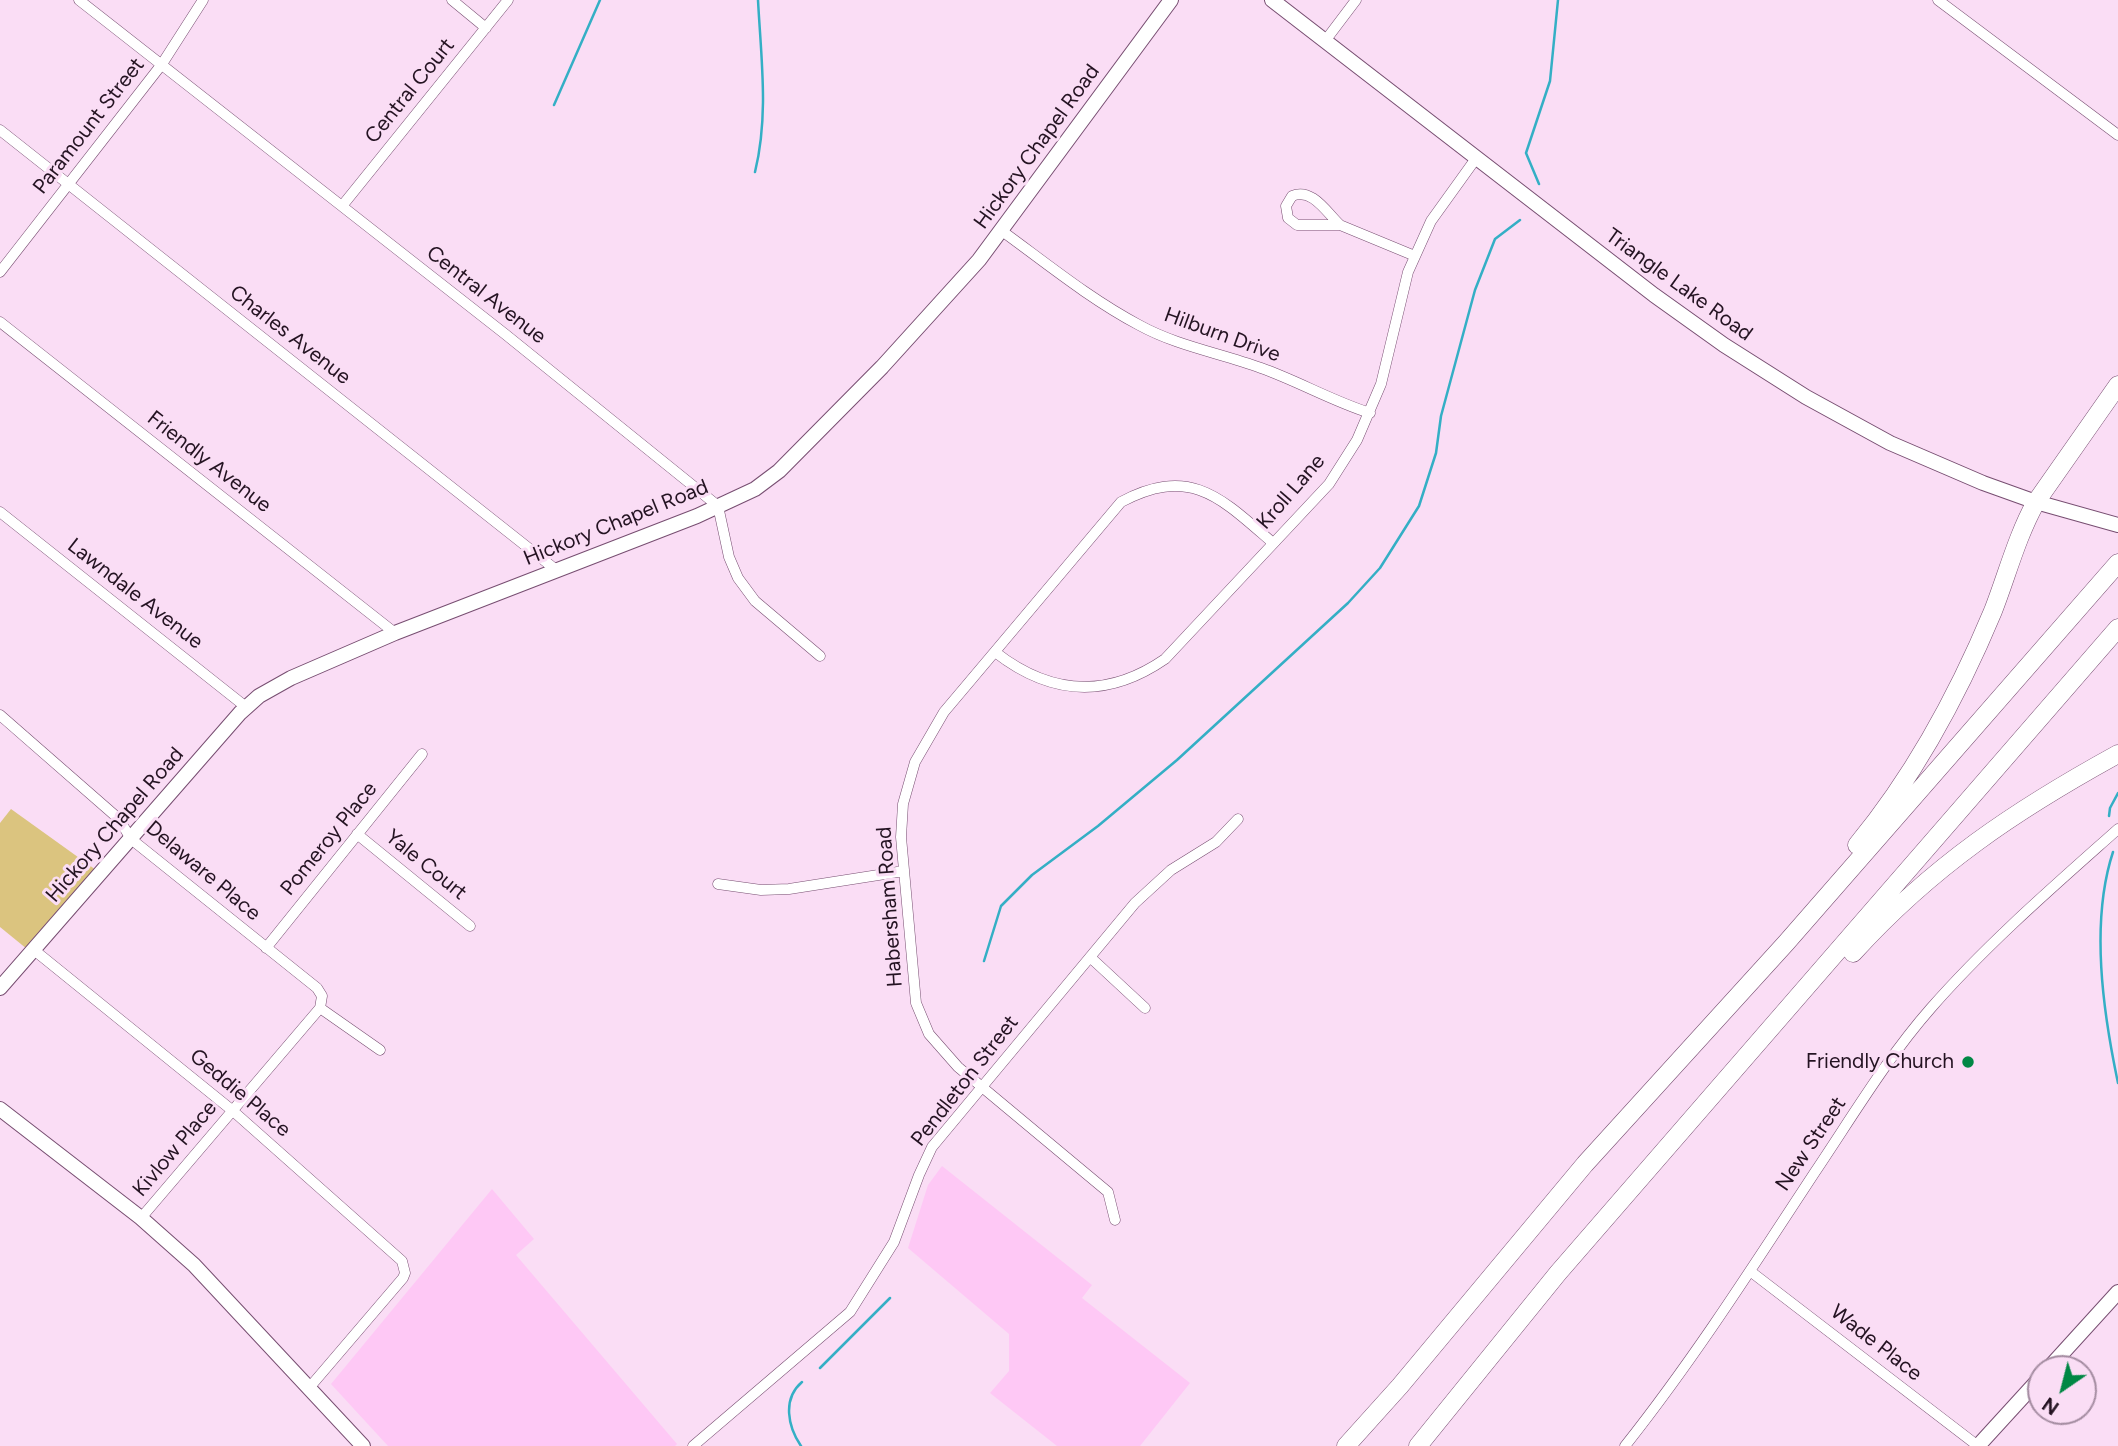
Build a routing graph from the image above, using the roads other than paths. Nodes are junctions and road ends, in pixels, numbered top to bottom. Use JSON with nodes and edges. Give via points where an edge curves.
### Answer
{"nodes":[{"id":1,"x":79,"y":0,"type":"edge"},
{"id":2,"x":203,"y":0,"type":"edge"},
{"id":3,"x":452,"y":0,"type":"edge"},
{"id":4,"x":508,"y":0,"type":"edge"},
{"id":5,"x":1171,"y":0,"type":"edge"},
{"id":6,"x":1272,"y":0,"type":"edge"},
{"id":7,"x":1356,"y":0,"type":"edge"},
{"id":8,"x":1938,"y":0,"type":"edge"},
{"id":9,"x":486,"y":28,"type":"junction"},
{"id":10,"x":1325,"y":41,"type":"junction"},
{"id":11,"x":162,"y":64,"type":"junction"},
{"id":12,"x":0,"y":130,"type":"edge"},
{"id":13,"x":2118,"y":135,"type":"edge"},
{"id":14,"x":1477,"y":157,"type":"junction"},
{"id":15,"x":69,"y":184,"type":"junction"},
{"id":16,"x":342,"y":206,"type":"junction"},
{"id":17,"x":1339,"y":225,"type":"junction"},
{"id":18,"x":1002,"y":231,"type":"junction"},
{"id":19,"x":1415,"y":256,"type":"junction"},
{"id":20,"x":0,"y":272,"type":"edge"},
{"id":21,"x":0,"y":322,"type":"edge"},
{"id":22,"x":2118,"y":385,"type":"edge"},
{"id":23,"x":1370,"y":413,"type":"junction"},
{"id":24,"x":2036,"y":502,"type":"junction"},
{"id":25,"x":718,"y":506,"type":"junction"},
{"id":26,"x":0,"y":512,"type":"edge"},
{"id":27,"x":2113,"y":524,"type":"edge"},
{"id":28,"x":1273,"y":543,"type":"junction"},
{"id":29,"x":2118,"y":563,"type":"edge"},
{"id":30,"x":555,"y":569,"type":"junction"},
{"id":31,"x":2118,"y":628,"type":"edge"},
{"id":32,"x":395,"y":633,"type":"junction"},
{"id":33,"x":995,"y":652,"type":"junction"},
{"id":34,"x":820,"y":656,"type":"dead end"},
{"id":35,"x":246,"y":707,"type":"junction"},
{"id":36,"x":0,"y":715,"type":"edge"},
{"id":37,"x":422,"y":754,"type":"dead end"},
{"id":38,"x":2118,"y":754,"type":"edge"},
{"id":39,"x":1238,"y":819,"type":"dead end"},
{"id":40,"x":2118,"y":829,"type":"edge"},
{"id":41,"x":357,"y":834,"type":"junction"},
{"id":42,"x":131,"y":839,"type":"junction"},
{"id":43,"x":904,"y":871,"type":"junction"},
{"id":44,"x":718,"y":884,"type":"dead end"},
{"id":45,"x":470,"y":926,"type":"dead end"},
{"id":46,"x":1786,"y":943,"type":"junction"},
{"id":47,"x":266,"y":948,"type":"junction"},
{"id":48,"x":34,"y":950,"type":"junction"},
{"id":49,"x":1090,"y":957,"type":"junction"},
{"id":50,"x":0,"y":988,"type":"edge"},
{"id":51,"x":320,"y":1008,"type":"junction"},
{"id":52,"x":1145,"y":1008,"type":"dead end"},
{"id":53,"x":1779,"y":1021,"type":"junction"},
{"id":54,"x":380,"y":1050,"type":"dead end"},
{"id":55,"x":981,"y":1086,"type":"junction"},
{"id":56,"x":0,"y":1109,"type":"edge"},
{"id":57,"x":233,"y":1111,"type":"junction"},
{"id":58,"x":141,"y":1219,"type":"junction"},
{"id":59,"x":1115,"y":1220,"type":"dead end"},
{"id":60,"x":1750,"y":1271,"type":"junction"},
{"id":61,"x":2118,"y":1292,"type":"edge"},
{"id":62,"x":2061,"y":1355,"type":"edge"},
{"id":63,"x":1400,"y":1386,"type":"junction"},
{"id":64,"x":309,"y":1388,"type":"junction"},
{"id":65,"x":1464,"y":1389,"type":"junction"},
{"id":66,"x":2027,"y":1392,"type":"edge"},
{"id":67,"x":363,"y":1446,"type":"edge"},
{"id":68,"x":693,"y":1446,"type":"edge"},
{"id":69,"x":1346,"y":1446,"type":"edge"},
{"id":70,"x":1360,"y":1446,"type":"edge"},
{"id":71,"x":1418,"y":1446,"type":"edge"},
{"id":72,"x":1433,"y":1446,"type":"edge"},
{"id":73,"x":1625,"y":1446,"type":"edge"},
{"id":74,"x":1978,"y":1446,"type":"edge"}],
"edges":[{"from":1,"to":11,"type":"street","name":"Central Avenue"},
{"from":2,"to":11,"type":"street","name":"Paramount Street"},
{"from":3,"to":9,"type":"street"},
{"from":4,"to":9,"type":"street","name":"Central Court"},
{"from":5,"to":18,"type":"street","name":"Hickory Chapel Road"},
{"from":6,"to":10,"type":"street","name":"Triangle Lake Road"},
{"from":7,"to":10,"type":"street"},
{"from":8,"to":13,"type":"street"},
{"from":9,"to":16,"type":"street","name":"Central Court"},
{"from":10,"to":14,"type":"street","name":"Triangle Lake Road"},
{"from":11,"to":15,"type":"street","name":"Paramount Street"},
{"from":11,"to":16,"type":"street","name":"Central Avenue"},
{"from":12,"to":15,"type":"street","name":"Charles Avenue"},
{"from":14,"to":19,"type":"street","name":"Kroll Lane","via":[[1431,221]]},
{"from":14,"to":24,"type":"street","name":"Triangle Lake Road","via":[[1654,295],[1805,397],[1890,443]]},
{"from":15,"to":20,"type":"street","name":"Paramount Street"},
{"from":15,"to":30,"type":"street","name":"Charles Avenue"},
{"from":16,"to":25,"type":"street","name":"Central Avenue"},
{"from":17,"to":17,"type":"street","via":[[1297,225],[1288,218],[1286,206],[1292,196],[1306,194]]},
{"from":17,"to":19,"type":"street"},
{"from":18,"to":23,"type":"street","name":"Hilburn Drive","via":[[1141,326]]},
{"from":18,"to":25,"type":"street","name":"Hickory Chapel Road","via":[[795,457],[755,489]]},
{"from":19,"to":23,"type":"street","name":"Kroll Lane"},
{"from":21,"to":32,"type":"street","name":"Friendly Avenue"},
{"from":22,"to":24,"type":"highway"},
{"from":23,"to":28,"type":"street","name":"Kroll Lane","via":[[1329,484]]},
{"from":24,"to":27,"type":"street","name":"Triangle Lake Road"},
{"from":24,"to":46,"type":"highway","via":[[1967,671],[1932,738],[1869,830],[1801,911]]},
{"from":25,"to":30,"type":"street","name":"Hickory Chapel Road"},
{"from":25,"to":34,"type":"street","via":[[738,578],[755,601]]},
{"from":26,"to":35,"type":"street","name":"Lawndale Avenue"},
{"from":28,"to":33,"type":"street","name":"Kroll Lane","via":[[1165,659],[1131,678],[1096,687],[1062,685],[1027,674]]},
{"from":28,"to":33,"type":"street","name":"Habersham Road","via":[[1226,502],[1206,492],[1171,486],[1139,493],[1121,502]]},
{"from":29,"to":46,"type":"highway"},
{"from":30,"to":32,"type":"street","name":"Hickory Chapel Road"},
{"from":31,"to":53,"type":"highway"},
{"from":32,"to":35,"type":"street","name":"Hickory Chapel Road","via":[[291,678]]},
{"from":33,"to":43,"type":"street","name":"Habersham Road","via":[[944,712],[915,762],[904,804]]},
{"from":35,"to":42,"type":"street","name":"Hickory Chapel Road"},
{"from":36,"to":42,"type":"street","name":"Delaware Place","via":[[119,819]]},
{"from":37,"to":41,"type":"street","name":"Pomeroy Place"},
{"from":38,"to":53,"type":"highway","via":[[2025,807],[1956,856],[1876,927],[1813,998]]},
{"from":39,"to":49,"type":"street","name":"Pendleton Street","via":[[1216,842],[1171,870],[1135,903]]},
{"from":40,"to":60,"type":"street","name":"New Street","via":[[2038,900],[1931,1008]]},
{"from":41,"to":45,"type":"street","name":"Yale Court"},
{"from":41,"to":47,"type":"street","name":"Pomeroy Place"},
{"from":42,"to":47,"type":"street","name":"Delaware Place"},
{"from":42,"to":48,"type":"street","name":"Hickory Chapel Road"},
{"from":43,"to":44,"type":"street","via":[[775,890]]},
{"from":43,"to":55,"type":"street","name":"Habersham Road","via":[[916,1003],[929,1034]]},
{"from":46,"to":63,"type":"highway","via":[[1585,1164]]},
{"from":47,"to":51,"type":"street","name":"Delaware Place","via":[[317,988],[322,996]]},
{"from":48,"to":50,"type":"street","name":"Hickory Chapel Road"},
{"from":48,"to":57,"type":"street","name":"Geddie Place"},
{"from":49,"to":52,"type":"street"},
{"from":49,"to":55,"type":"street","name":"Pendleton Street"},
{"from":51,"to":54,"type":"street","name":"Delaware Place"},
{"from":51,"to":57,"type":"street","name":"Kivlow Place"},
{"from":53,"to":65,"type":"highway","via":[[1558,1273]]},
{"from":55,"to":59,"type":"street","name":"Habersham Road","via":[[1108,1192]]},
{"from":55,"to":68,"type":"street","name":"Pendleton Street","via":[[932,1147],[894,1242],[850,1312]]},
{"from":56,"to":58,"type":"street"},
{"from":57,"to":58,"type":"street","name":"Kivlow Place"},
{"from":57,"to":64,"type":"street","name":"Geddie Place","via":[[405,1267],[403,1278]]},
{"from":58,"to":64,"type":"street","via":[[194,1265]]},
{"from":60,"to":73,"type":"street","name":"New Street"},
{"from":60,"to":74,"type":"street","name":"Wade Place"},
{"from":61,"to":62,"type":"street"},
{"from":63,"to":69,"type":"highway"},
{"from":63,"to":70,"type":"highway"},
{"from":64,"to":67,"type":"street"},
{"from":65,"to":71,"type":"highway"},
{"from":65,"to":72,"type":"highway","via":[[1453,1420]]},
{"from":66,"to":74,"type":"street"}]}
